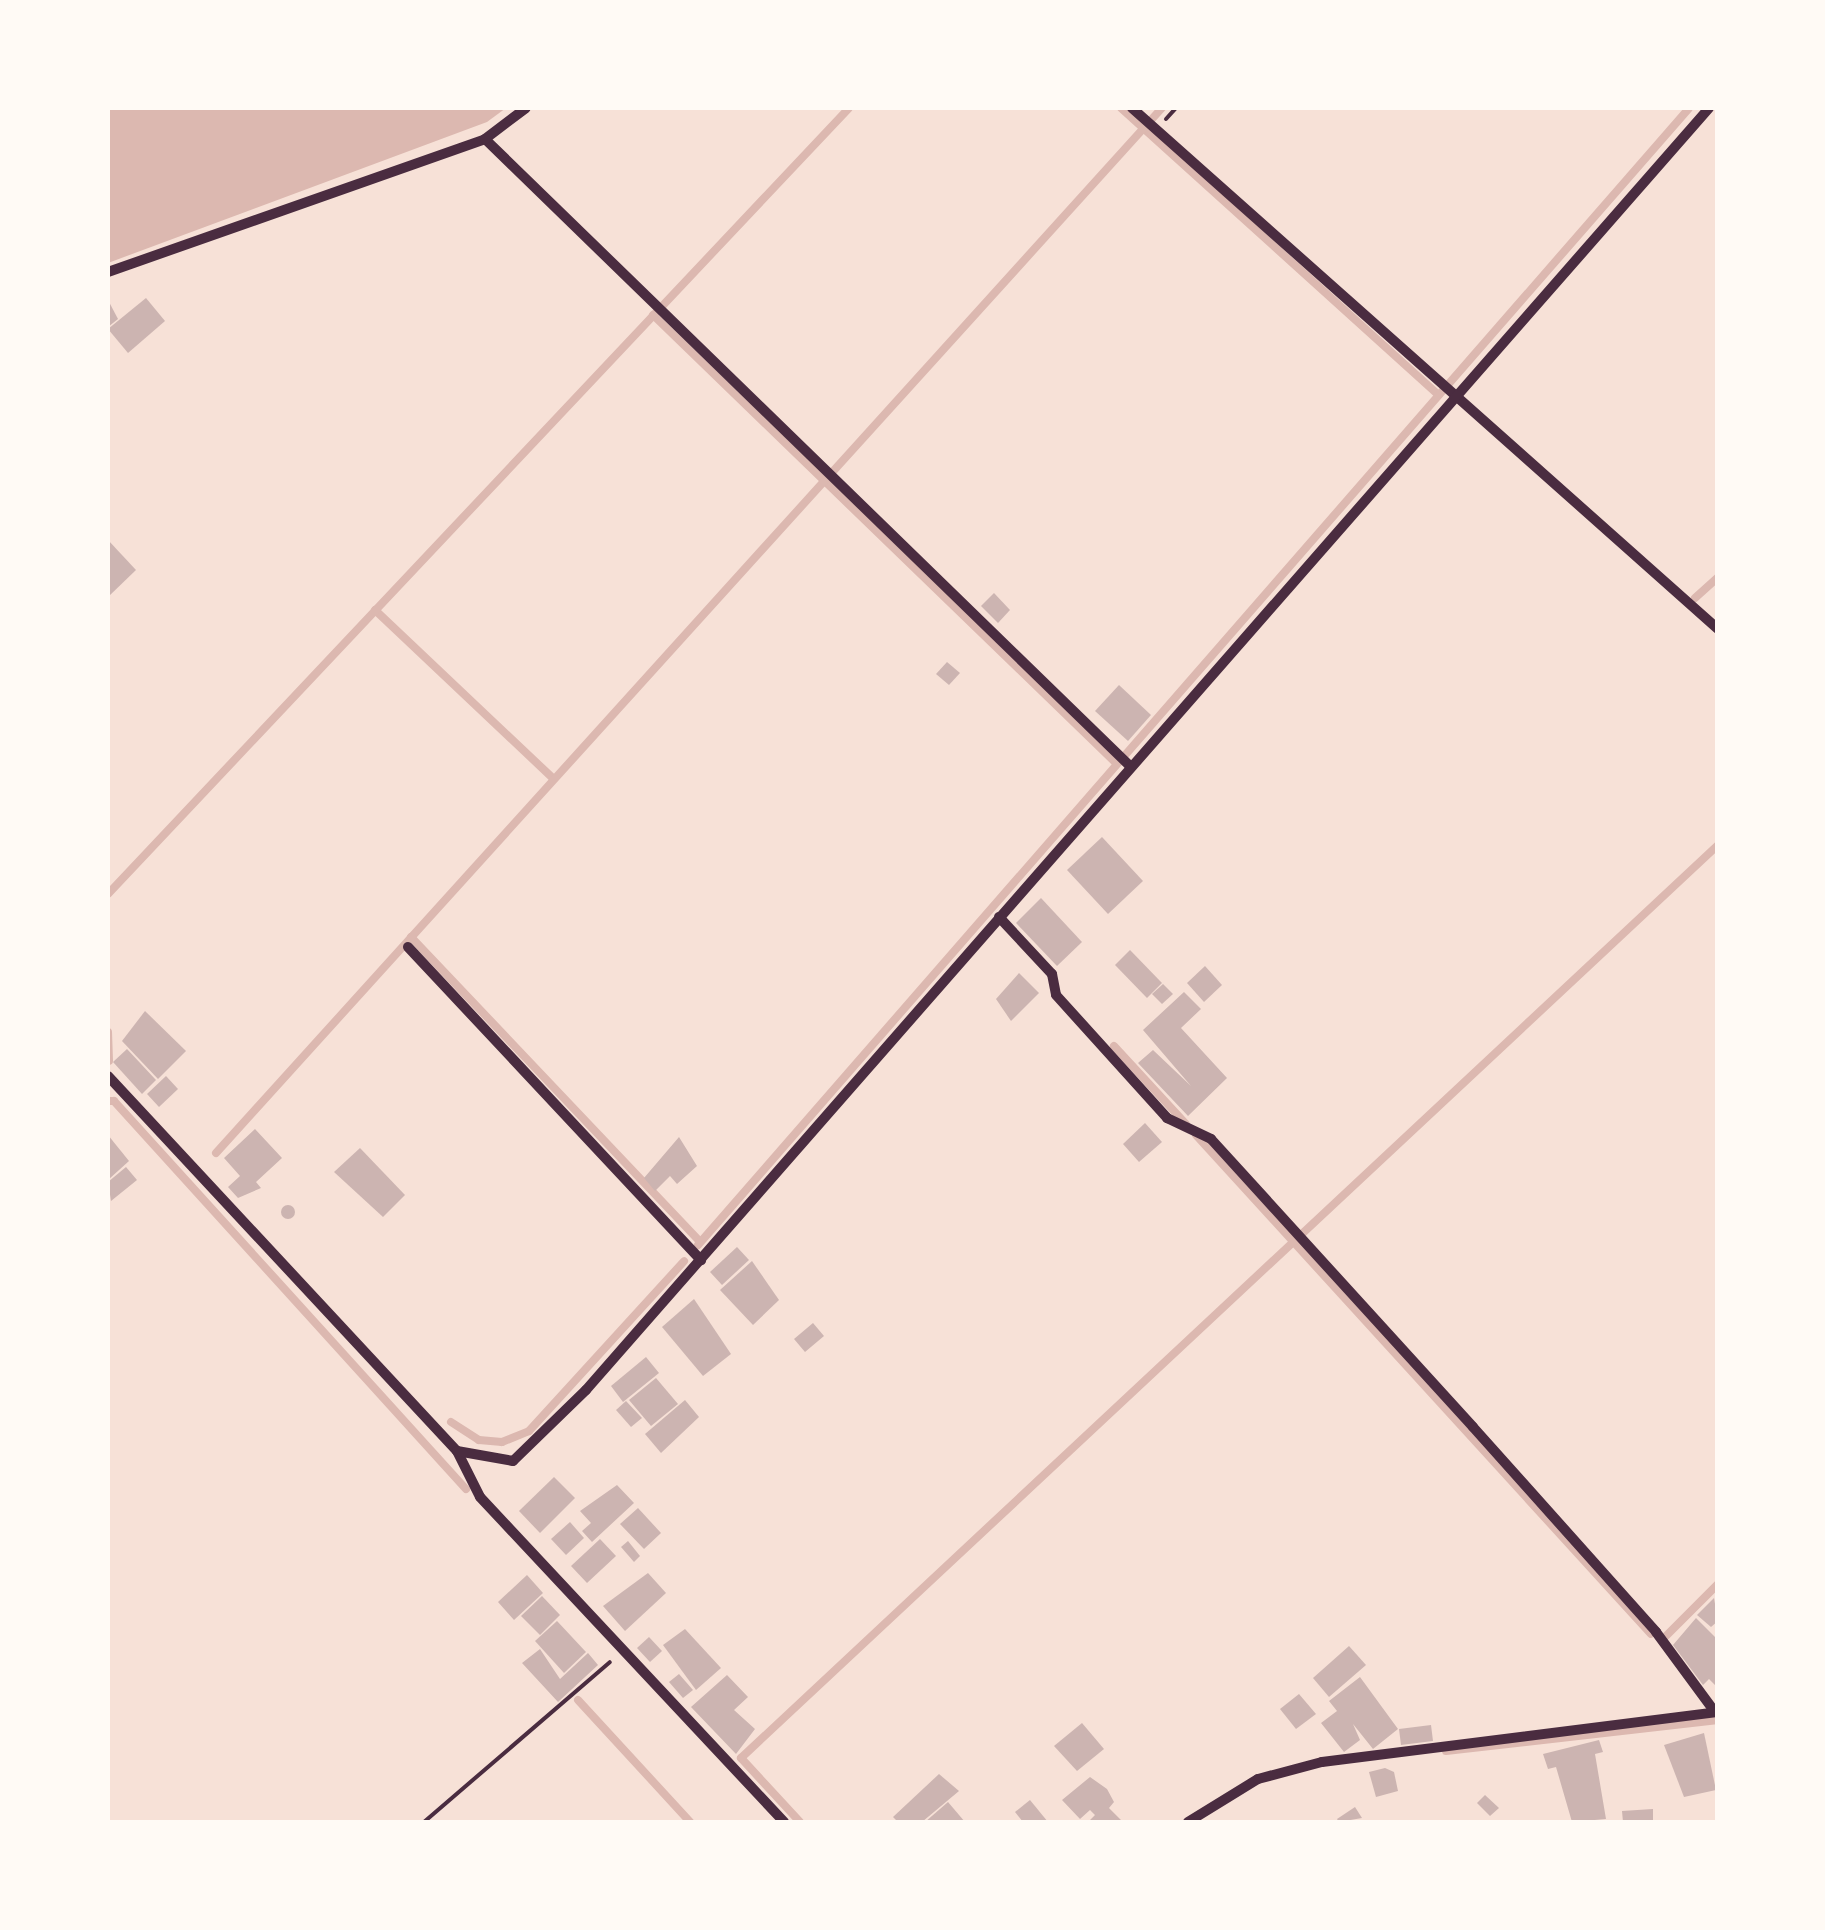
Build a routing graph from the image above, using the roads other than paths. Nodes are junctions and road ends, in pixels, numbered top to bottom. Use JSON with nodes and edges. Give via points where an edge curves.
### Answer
{"nodes":[{"id":1,"x":526,"y":108,"type":"edge"},
{"id":2,"x":1132,"y":108,"type":"edge"},
{"id":3,"x":1709,"y":108,"type":"edge"},
{"id":4,"x":485,"y":139,"type":"junction"},
{"id":5,"x":108,"y":272,"type":"edge"},
{"id":6,"x":1448,"y":392,"type":"junction"},
{"id":7,"x":1718,"y":630,"type":"edge"},
{"id":8,"x":1124,"y":760,"type":"junction"},
{"id":9,"x":999,"y":917,"type":"junction"},
{"id":10,"x":408,"y":947,"type":"dead end"},
{"id":11,"x":108,"y":1076,"type":"edge"},
{"id":12,"x":701,"y":1260,"type":"junction"},
{"id":13,"x":457,"y":1450,"type":"junction"},
{"id":14,"x":1716,"y":1712,"type":"edge"},
{"id":15,"x":784,"y":1822,"type":"edge"},
{"id":16,"x":1188,"y":1822,"type":"edge"}],
"edges":[{"from":1,"to":4,"type":"street"},
{"from":2,"to":6,"type":"street"},
{"from":3,"to":6,"type":"street"},
{"from":4,"to":5,"type":"street"},
{"from":4,"to":8,"type":"street"},
{"from":6,"to":7,"type":"street"},
{"from":6,"to":8,"type":"street"},
{"from":8,"to":9,"type":"street"},
{"from":9,"to":12,"type":"street"},
{"from":9,"to":14,"type":"street","via":[[1052,974],[1056,995],[1167,1118],[1188,1127],[1297,1233],[1656,1632]]},
{"from":10,"to":12,"type":"street"},
{"from":11,"to":13,"type":"street"},
{"from":12,"to":13,"type":"street","via":[[513,1461]]},
{"from":13,"to":15,"type":"street","via":[[480,1497]]},
{"from":14,"to":16,"type":"street","via":[[1322,1762],[1258,1779]]}]}
